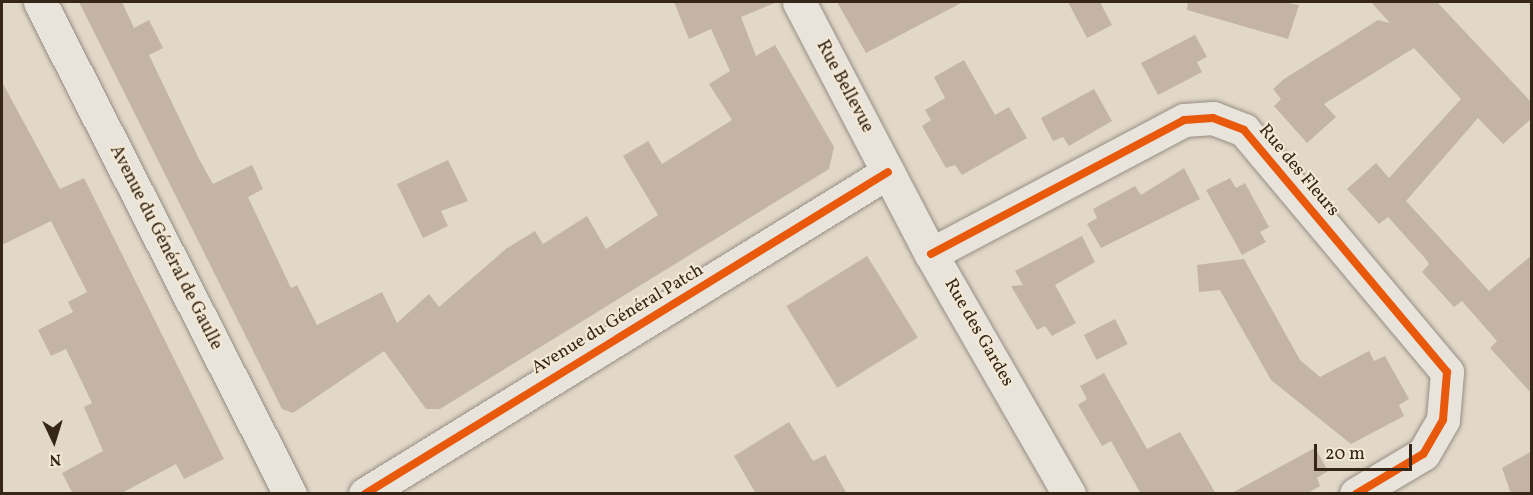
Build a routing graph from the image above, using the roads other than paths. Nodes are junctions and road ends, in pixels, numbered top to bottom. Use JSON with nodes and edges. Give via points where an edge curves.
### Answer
{"nodes":[{"id":1,"x":40,"y":2,"type":"edge"},
{"id":2,"x":799,"y":2,"type":"edge"},
{"id":3,"x":888,"y":172,"type":"junction"},
{"id":4,"x":931,"y":254,"type":"junction"},
{"id":5,"x":290,"y":494,"type":"edge"},
{"id":6,"x":364,"y":494,"type":"edge"},
{"id":7,"x":1069,"y":494,"type":"edge"},
{"id":8,"x":1356,"y":494,"type":"edge"}],
"edges":[{"from":1,"to":5,"type":"street","name":"Avenue du Général de Gaulle"},
{"from":2,"to":3,"type":"street","name":"Rue Bellevue"},
{"from":3,"to":4,"type":"street","name":"Rue des Gardes"},
{"from":3,"to":6,"type":"street","name":"Avenue du Général Patch"},
{"from":4,"to":7,"type":"street","name":"Rue des Gardes"},
{"from":4,"to":8,"type":"street","name":"Rue des Fleurs","via":[[1184,120],[1213,118],[1244,130],[1447,372],[1443,420],[1423,454]]}]}
